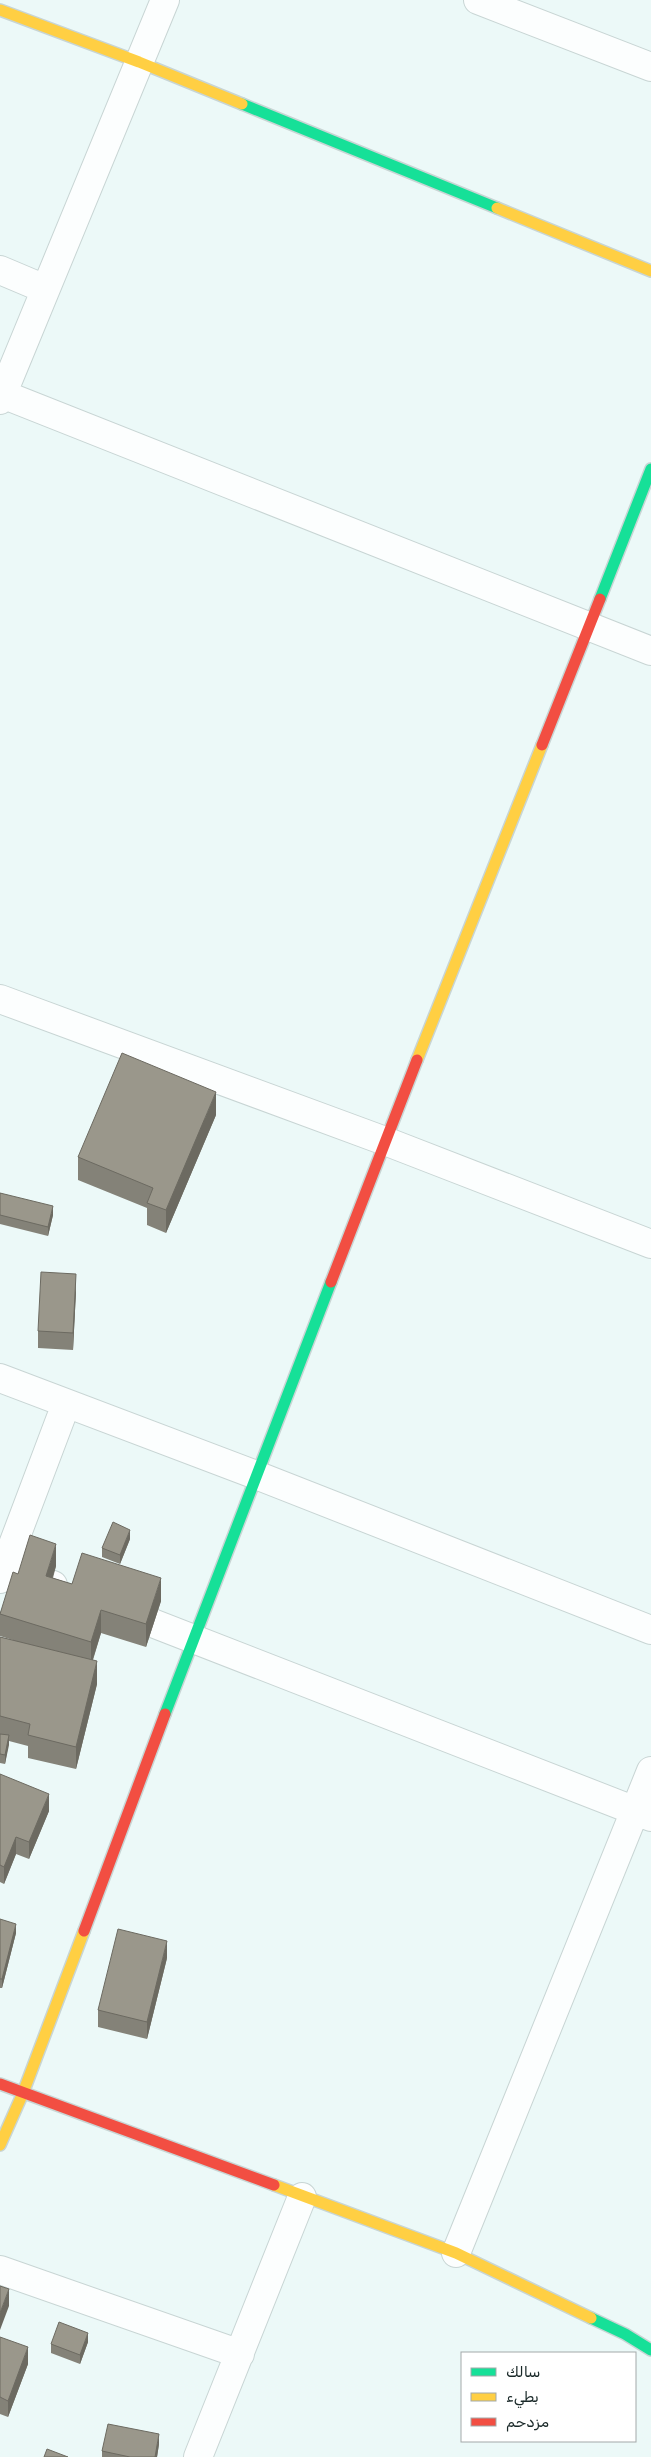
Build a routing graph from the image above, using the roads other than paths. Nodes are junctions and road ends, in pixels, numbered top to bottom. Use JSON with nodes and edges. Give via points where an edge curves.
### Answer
{"nodes":[{"id":1,"x":165,"y":0,"type":"edge"},
{"id":2,"x":478,"y":0,"type":"edge"},
{"id":3,"x":0,"y":10,"type":"edge"},
{"id":4,"x":139,"y":62,"type":"junction"},
{"id":5,"x":651,"y":67,"type":"edge"},
{"id":6,"x":0,"y":270,"type":"edge"},
{"id":7,"x":651,"y":271,"type":"edge"},
{"id":8,"x":46,"y":289,"type":"junction"},
{"id":9,"x":1,"y":397,"type":"edge"},
{"id":10,"x":651,"y":469,"type":"edge"},
{"id":11,"x":589,"y":626,"type":"junction"},
{"id":12,"x":651,"y":651,"type":"edge"},
{"id":13,"x":0,"y":999,"type":"edge"},
{"id":14,"x":385,"y":1141,"type":"junction"},
{"id":15,"x":651,"y":1244,"type":"edge"},
{"id":16,"x":0,"y":1378,"type":"edge"},
{"id":17,"x":66,"y":1404,"type":"junction"},
{"id":18,"x":256,"y":1475,"type":"junction"},
{"id":19,"x":2,"y":1573,"type":"edge"},
{"id":20,"x":651,"y":1630,"type":"edge"},
{"id":21,"x":193,"y":1639,"type":"junction"},
{"id":22,"x":651,"y":1771,"type":"edge"},
{"id":23,"x":643,"y":1814,"type":"edge"},
{"id":24,"x":0,"y":2084,"type":"edge"},
{"id":25,"x":23,"y":2093,"type":"junction"},
{"id":26,"x":0,"y":2145,"type":"edge"},
{"id":27,"x":302,"y":2197,"type":"junction"},
{"id":28,"x":456,"y":2253,"type":"junction"},
{"id":29,"x":0,"y":2270,"type":"edge"},
{"id":30,"x":651,"y":2350,"type":"edge"},
{"id":31,"x":240,"y":2354,"type":"junction"},
{"id":32,"x":198,"y":2457,"type":"edge"}],
"edges":[{"from":1,"to":4,"type":"street"},
{"from":2,"to":5,"type":"street"},
{"from":3,"to":4,"type":"street"},
{"from":4,"to":7,"type":"street"},
{"from":4,"to":8,"type":"street"},
{"from":6,"to":8,"type":"street"},
{"from":8,"to":9,"type":"street"},
{"from":9,"to":11,"type":"street"},
{"from":10,"to":11,"type":"street"},
{"from":11,"to":12,"type":"street"},
{"from":11,"to":14,"type":"street"},
{"from":13,"to":14,"type":"street"},
{"from":14,"to":15,"type":"street"},
{"from":14,"to":18,"type":"street"},
{"from":16,"to":17,"type":"street"},
{"from":17,"to":18,"type":"street"},
{"from":17,"to":19,"type":"street"},
{"from":18,"to":20,"type":"street"},
{"from":18,"to":21,"type":"street"},
{"from":19,"to":21,"type":"street","via":[[86,1598]]},
{"from":21,"to":23,"type":"street"},
{"from":21,"to":25,"type":"street"},
{"from":22,"to":23,"type":"street"},
{"from":23,"to":28,"type":"street"},
{"from":24,"to":25,"type":"street"},
{"from":25,"to":26,"type":"street"},
{"from":25,"to":27,"type":"street"},
{"from":27,"to":28,"type":"street"},
{"from":27,"to":31,"type":"street"},
{"from":28,"to":30,"type":"street","via":[[625,2334]]},
{"from":29,"to":31,"type":"street"},
{"from":31,"to":32,"type":"street"}]}
